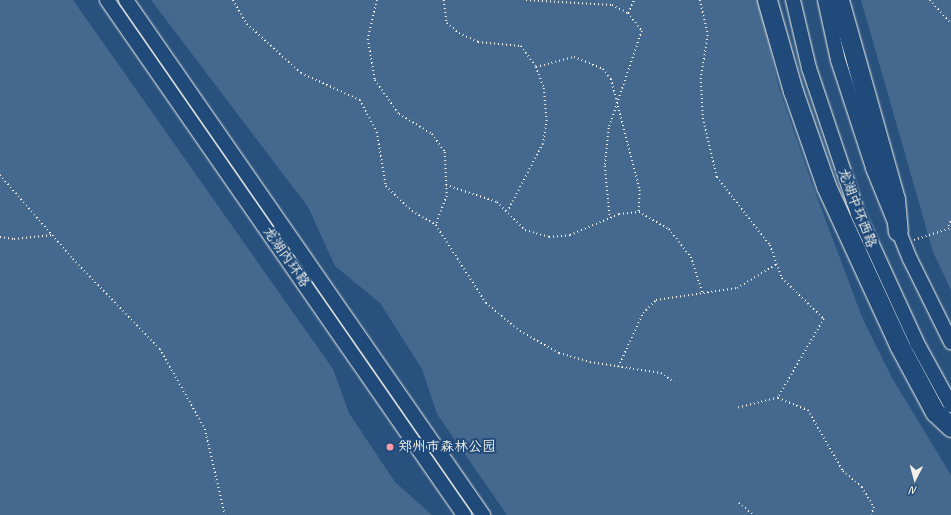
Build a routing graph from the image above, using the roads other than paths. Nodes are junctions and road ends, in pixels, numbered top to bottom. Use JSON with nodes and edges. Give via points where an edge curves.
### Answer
{"nodes":[{"id":1,"x":107,"y":0,"type":"edge"},
{"id":2,"x":126,"y":0,"type":"edge"},
{"id":3,"x":767,"y":0,"type":"edge"},
{"id":4,"x":794,"y":0,"type":"edge"},
{"id":5,"x":824,"y":0,"type":"edge"},
{"id":6,"x":838,"y":0,"type":"edge"},
{"id":7,"x":901,"y":238,"type":"junction"},
{"id":8,"x":951,"y":342,"type":"edge"},
{"id":9,"x":951,"y":405,"type":"edge"},
{"id":10,"x":951,"y":427,"type":"edge"},
{"id":11,"x":464,"y":515,"type":"edge"},
{"id":12,"x":483,"y":515,"type":"edge"}],
"edges":[{"from":1,"to":11,"type":"main road","name":"龙湖内环路"},
{"from":2,"to":12,"type":"main road","name":"龙湖内环路"},
{"from":3,"to":10,"type":"highway","via":[[793,91],[826,186],[899,345],[935,412]]},
{"from":4,"to":9,"type":"main road","name":"龙湖中环西路","via":[[809,68],[858,214],[917,344]]},
{"from":5,"to":7,"type":"main road","name":"龙湖中环西路","via":[[838,60],[873,168]]},
{"from":6,"to":7,"type":"highway","via":[[895,200]]},
{"from":7,"to":8,"type":"main road","name":"龙湖中环西路"}]}
